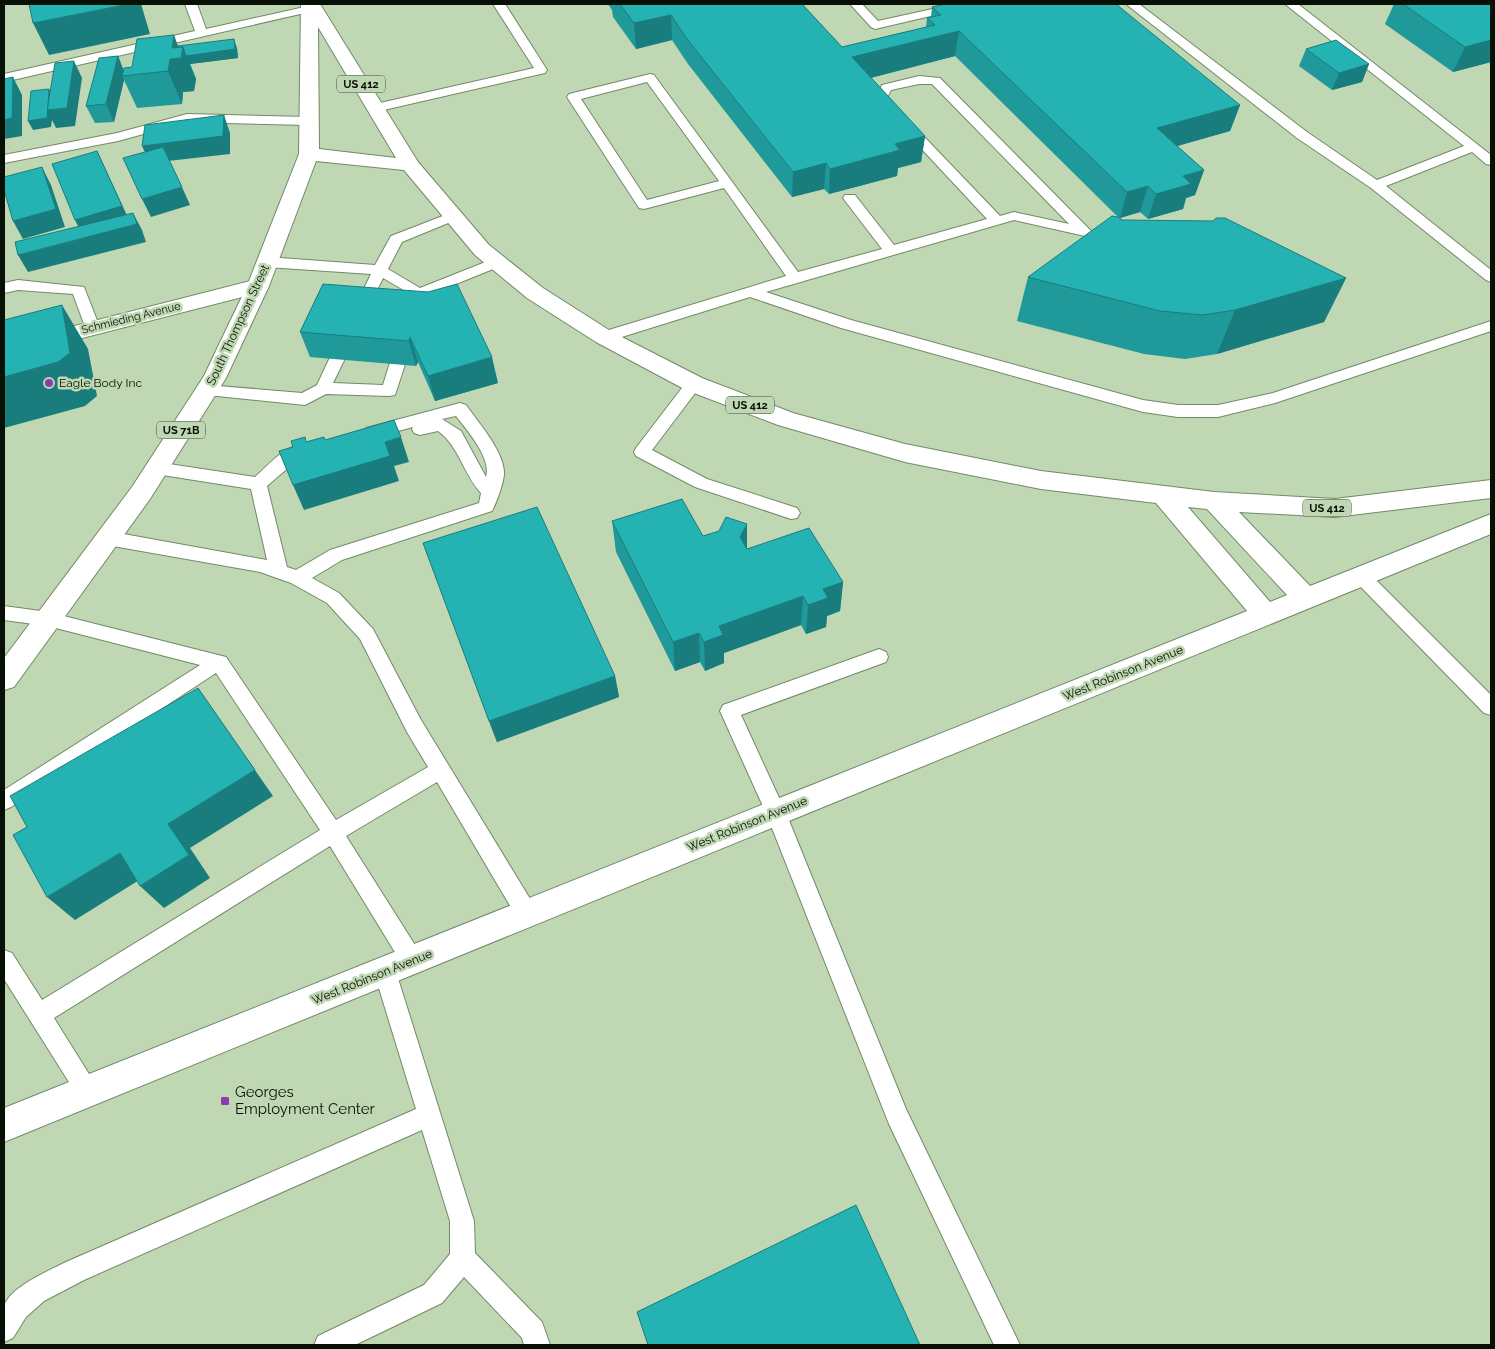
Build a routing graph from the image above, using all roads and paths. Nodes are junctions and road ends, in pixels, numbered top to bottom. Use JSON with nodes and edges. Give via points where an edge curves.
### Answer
{"nodes":[{"id":1,"x":191,"y":4,"type":"edge"},
{"id":2,"x":499,"y":4,"type":"edge"},
{"id":3,"x":856,"y":4,"type":"edge"},
{"id":4,"x":969,"y":4,"type":"edge"},
{"id":5,"x":1132,"y":4,"type":"edge"},
{"id":6,"x":1291,"y":4,"type":"edge"},
{"id":7,"x":310,"y":5,"type":"edge"},
{"id":8,"x":202,"y":33,"type":"junction"},
{"id":9,"x":4,"y":78,"type":"edge"},
{"id":10,"x":375,"y":108,"type":"junction"},
{"id":11,"x":309,"y":120,"type":"junction"},
{"id":12,"x":1474,"y":147,"type":"junction"},
{"id":13,"x":309,"y":154,"type":"junction"},
{"id":14,"x":4,"y":158,"type":"edge"},
{"id":15,"x":1491,"y":161,"type":"edge"},
{"id":16,"x":410,"y":165,"type":"junction"},
{"id":17,"x":726,"y":183,"type":"junction"},
{"id":18,"x":1376,"y":185,"type":"junction"},
{"id":19,"x":850,"y":198,"type":"dead end"},
{"id":20,"x":453,"y":216,"type":"junction"},
{"id":21,"x":997,"y":221,"type":"junction"},
{"id":22,"x":1085,"y":232,"type":"junction"},
{"id":23,"x":1102,"y":236,"type":"edge"},
{"id":24,"x":891,"y":251,"type":"junction"},
{"id":25,"x":267,"y":262,"type":"junction"},
{"id":26,"x":498,"y":262,"type":"junction"},
{"id":27,"x":380,"y":270,"type":"junction"},
{"id":28,"x":1491,"y":277,"type":"edge"},
{"id":29,"x":795,"y":278,"type":"junction"},
{"id":30,"x":258,"y":286,"type":"junction"},
{"id":31,"x":4,"y":288,"type":"edge"},
{"id":32,"x":751,"y":292,"type":"junction"},
{"id":33,"x":419,"y":294,"type":"junction"},
{"id":34,"x":414,"y":312,"type":"edge"},
{"id":35,"x":1491,"y":326,"type":"edge"},
{"id":36,"x":92,"y":328,"type":"junction"},
{"id":37,"x":408,"y":329,"type":"edge"},
{"id":38,"x":604,"y":336,"type":"junction"},
{"id":39,"x":4,"y":351,"type":"edge"},
{"id":40,"x":694,"y":384,"type":"junction"},
{"id":41,"x":323,"y":388,"type":"junction"},
{"id":42,"x":207,"y":390,"type":"junction"},
{"id":43,"x":317,"y":452,"type":"edge"},
{"id":44,"x":156,"y":468,"type":"junction"},
{"id":45,"x":258,"y":484,"type":"junction"},
{"id":46,"x":1491,"y":488,"type":"edge"},
{"id":47,"x":491,"y":493,"type":"junction"},
{"id":48,"x":1163,"y":495,"type":"junction"},
{"id":49,"x":1214,"y":501,"type":"junction"},
{"id":50,"x":791,"y":512,"type":"dead end"},
{"id":51,"x":1491,"y":524,"type":"edge"},
{"id":52,"x":108,"y":538,"type":"junction"},
{"id":53,"x":279,"y":572,"type":"junction"},
{"id":54,"x":1361,"y":576,"type":"junction"},
{"id":55,"x":297,"y":578,"type":"junction"},
{"id":56,"x":1306,"y":599,"type":"junction"},
{"id":57,"x":4,"y":613,"type":"edge"},
{"id":58,"x":1266,"y":615,"type":"junction"},
{"id":59,"x":48,"y":619,"type":"junction"},
{"id":60,"x":879,"y":657,"type":"dead end"},
{"id":61,"x":219,"y":662,"type":"junction"},
{"id":62,"x":4,"y":679,"type":"edge"},
{"id":63,"x":1491,"y":708,"type":"edge"},
{"id":64,"x":440,"y":770,"type":"junction"},
{"id":65,"x":4,"y":801,"type":"edge"},
{"id":66,"x":776,"y":813,"type":"junction"},
{"id":67,"x":333,"y":832,"type":"junction"},
{"id":68,"x":527,"y":914,"type":"junction"},
{"id":69,"x":4,"y":960,"type":"edge"},
{"id":70,"x":412,"y":960,"type":"junction"},
{"id":71,"x":385,"y":972,"type":"junction"},
{"id":72,"x":39,"y":1015,"type":"junction"},
{"id":73,"x":87,"y":1090,"type":"junction"},
{"id":74,"x":51,"y":1106,"type":"junction"},
{"id":75,"x":429,"y":1115,"type":"junction"},
{"id":76,"x":4,"y":1117,"type":"edge"},
{"id":77,"x":4,"y":1125,"type":"edge"},
{"id":78,"x":463,"y":1258,"type":"junction"},
{"id":79,"x":4,"y":1329,"type":"edge"},
{"id":80,"x":326,"y":1345,"type":"edge"},
{"id":81,"x":537,"y":1345,"type":"edge"},
{"id":82,"x":1007,"y":1345,"type":"edge"}],
"edges":[{"from":1,"to":8,"type":"lane"},
{"from":2,"to":10,"type":"lane","via":[[541,70]]},
{"from":3,"to":4,"type":"lane","via":[[875,25]]},
{"from":5,"to":18,"type":"lane","via":[[1302,135]]},
{"from":6,"to":12,"type":"lane"},
{"from":7,"to":8,"type":"lane"},
{"from":7,"to":10,"type":"main road","number":"US 412"},
{"from":7,"to":11,"type":"main road","name":"South Thompson Street","number":"US 71B"},
{"from":8,"to":9,"type":"lane"},
{"from":10,"to":16,"type":"main road","number":"US 412"},
{"from":11,"to":13,"type":"main road","name":"South Thompson Street","number":"US 71B"},
{"from":11,"to":14,"type":"lane","via":[[187,118],[118,137]]},
{"from":12,"to":15,"type":"lane"},
{"from":12,"to":18,"type":"lane"},
{"from":13,"to":16,"type":"main road"},
{"from":13,"to":25,"type":"main road","name":"South Thompson Street","number":"US 71B"},
{"from":16,"to":20,"type":"main road","number":"US 412"},
{"from":17,"to":17,"type":"lane","via":[[650,78],[573,97],[644,205]]},
{"from":17,"to":29,"type":"lane"},
{"from":18,"to":28,"type":"lane"},
{"from":19,"to":24,"type":"lane"},
{"from":20,"to":26,"type":"main road","number":"US 412","via":[[482,250]]},
{"from":20,"to":27,"type":"lane","via":[[396,240]]},
{"from":21,"to":22,"type":"lane","via":[[1014,216]]},
{"from":21,"to":22,"type":"lane","via":[[881,99],[886,88],[919,80],[936,81]]},
{"from":21,"to":24,"type":"lane"},
{"from":22,"to":23,"type":"lane"},
{"from":24,"to":29,"type":"lane"},
{"from":25,"to":27,"type":"lane"},
{"from":25,"to":30,"type":"main road","name":"South Thompson Street","number":"US 71B"},
{"from":26,"to":33,"type":"lane"},
{"from":26,"to":38,"type":"main road","number":"US 412","via":[[535,293]]},
{"from":27,"to":33,"type":"lane"},
{"from":27,"to":41,"type":"lane"},
{"from":29,"to":32,"type":"lane"},
{"from":30,"to":36,"type":"main road","name":"Schmieding Avenue"},
{"from":30,"to":42,"type":"main road","name":"South Thompson Street","number":"US 71B"},
{"from":31,"to":36,"type":"lane","via":[[18,285],[79,290]]},
{"from":32,"to":35,"type":"lane","via":[[846,324],[1143,406],[1178,411],[1218,410],[1275,398]]},
{"from":32,"to":38,"type":"lane"},
{"from":33,"to":34,"type":"lane"},
{"from":36,"to":39,"type":"main road","name":"Schmieding Avenue"},
{"from":37,"to":41,"type":"lane","via":[[389,391]]},
{"from":38,"to":40,"type":"main road","number":"US 412"},
{"from":40,"to":48,"type":"main road","number":"US 412","via":[[786,419],[905,453],[1040,480]]},
{"from":40,"to":50,"type":"lane","via":[[642,452],[701,483]]},
{"from":41,"to":42,"type":"lane","via":[[305,399]]},
{"from":42,"to":44,"type":"main road","name":"South Thompson Street","number":"US 71B"},
{"from":43,"to":45,"type":"lane","via":[[298,450]]},
{"from":44,"to":45,"type":"lane"},
{"from":44,"to":52,"type":"main road","name":"South Thompson Street","number":"US 71B"},
{"from":45,"to":53,"type":"lane"},
{"from":46,"to":49,"type":"main road","number":"US 412","via":[[1335,508]]},
{"from":47,"to":47,"type":"lane","via":[[496,472],[487,446],[460,409],[360,441],[441,424],[455,435],[478,479]]},
{"from":47,"to":55,"type":"lane","via":[[486,507],[336,555]]},
{"from":48,"to":49,"type":"main road","number":"US 412"},
{"from":48,"to":58,"type":"main road"},
{"from":49,"to":56,"type":"main road"},
{"from":51,"to":54,"type":"main road","name":"West Robinson Avenue"},
{"from":52,"to":53,"type":"lane","via":[[262,565]]},
{"from":52,"to":59,"type":"main road","name":"South Thompson Street","number":"US 71B"},
{"from":53,"to":55,"type":"lane"},
{"from":54,"to":56,"type":"main road","name":"West Robinson Avenue"},
{"from":54,"to":63,"type":"lane"},
{"from":55,"to":64,"type":"lane","via":[[333,598],[367,634]]},
{"from":56,"to":58,"type":"main road","name":"West Robinson Avenue"},
{"from":57,"to":59,"type":"lane"},
{"from":58,"to":66,"type":"main road","name":"West Robinson Avenue"},
{"from":59,"to":61,"type":"lane"},
{"from":59,"to":62,"type":"main road","name":"South Thompson Street","number":"US 71B"},
{"from":60,"to":66,"type":"lane","via":[[730,711]]},
{"from":61,"to":65,"type":"lane"},
{"from":61,"to":67,"type":"lane"},
{"from":64,"to":67,"type":"lane"},
{"from":64,"to":68,"type":"lane"},
{"from":66,"to":68,"type":"main road","name":"West Robinson Avenue"},
{"from":66,"to":82,"type":"lane","via":[[897,1116]]},
{"from":67,"to":70,"type":"lane"},
{"from":67,"to":72,"type":"lane"},
{"from":68,"to":70,"type":"main road","name":"West Robinson Avenue"},
{"from":69,"to":72,"type":"lane"},
{"from":70,"to":71,"type":"main road","name":"West Robinson Avenue"},
{"from":71,"to":73,"type":"main road","name":"West Robinson Avenue"},
{"from":71,"to":75,"type":"lane"},
{"from":72,"to":73,"type":"lane"},
{"from":73,"to":74,"type":"main road","name":"West Robinson Avenue"},
{"from":74,"to":76,"type":"main road"},
{"from":74,"to":77,"type":"main road","name":"West Robinson Avenue"},
{"from":75,"to":78,"type":"lane","via":[[462,1221]]},
{"from":75,"to":79,"type":"lane","via":[[75,1271],[35,1292],[17,1308]]},
{"from":78,"to":80,"type":"lane","via":[[433,1294]]},
{"from":78,"to":81,"type":"lane","via":[[533,1331]]}]}
